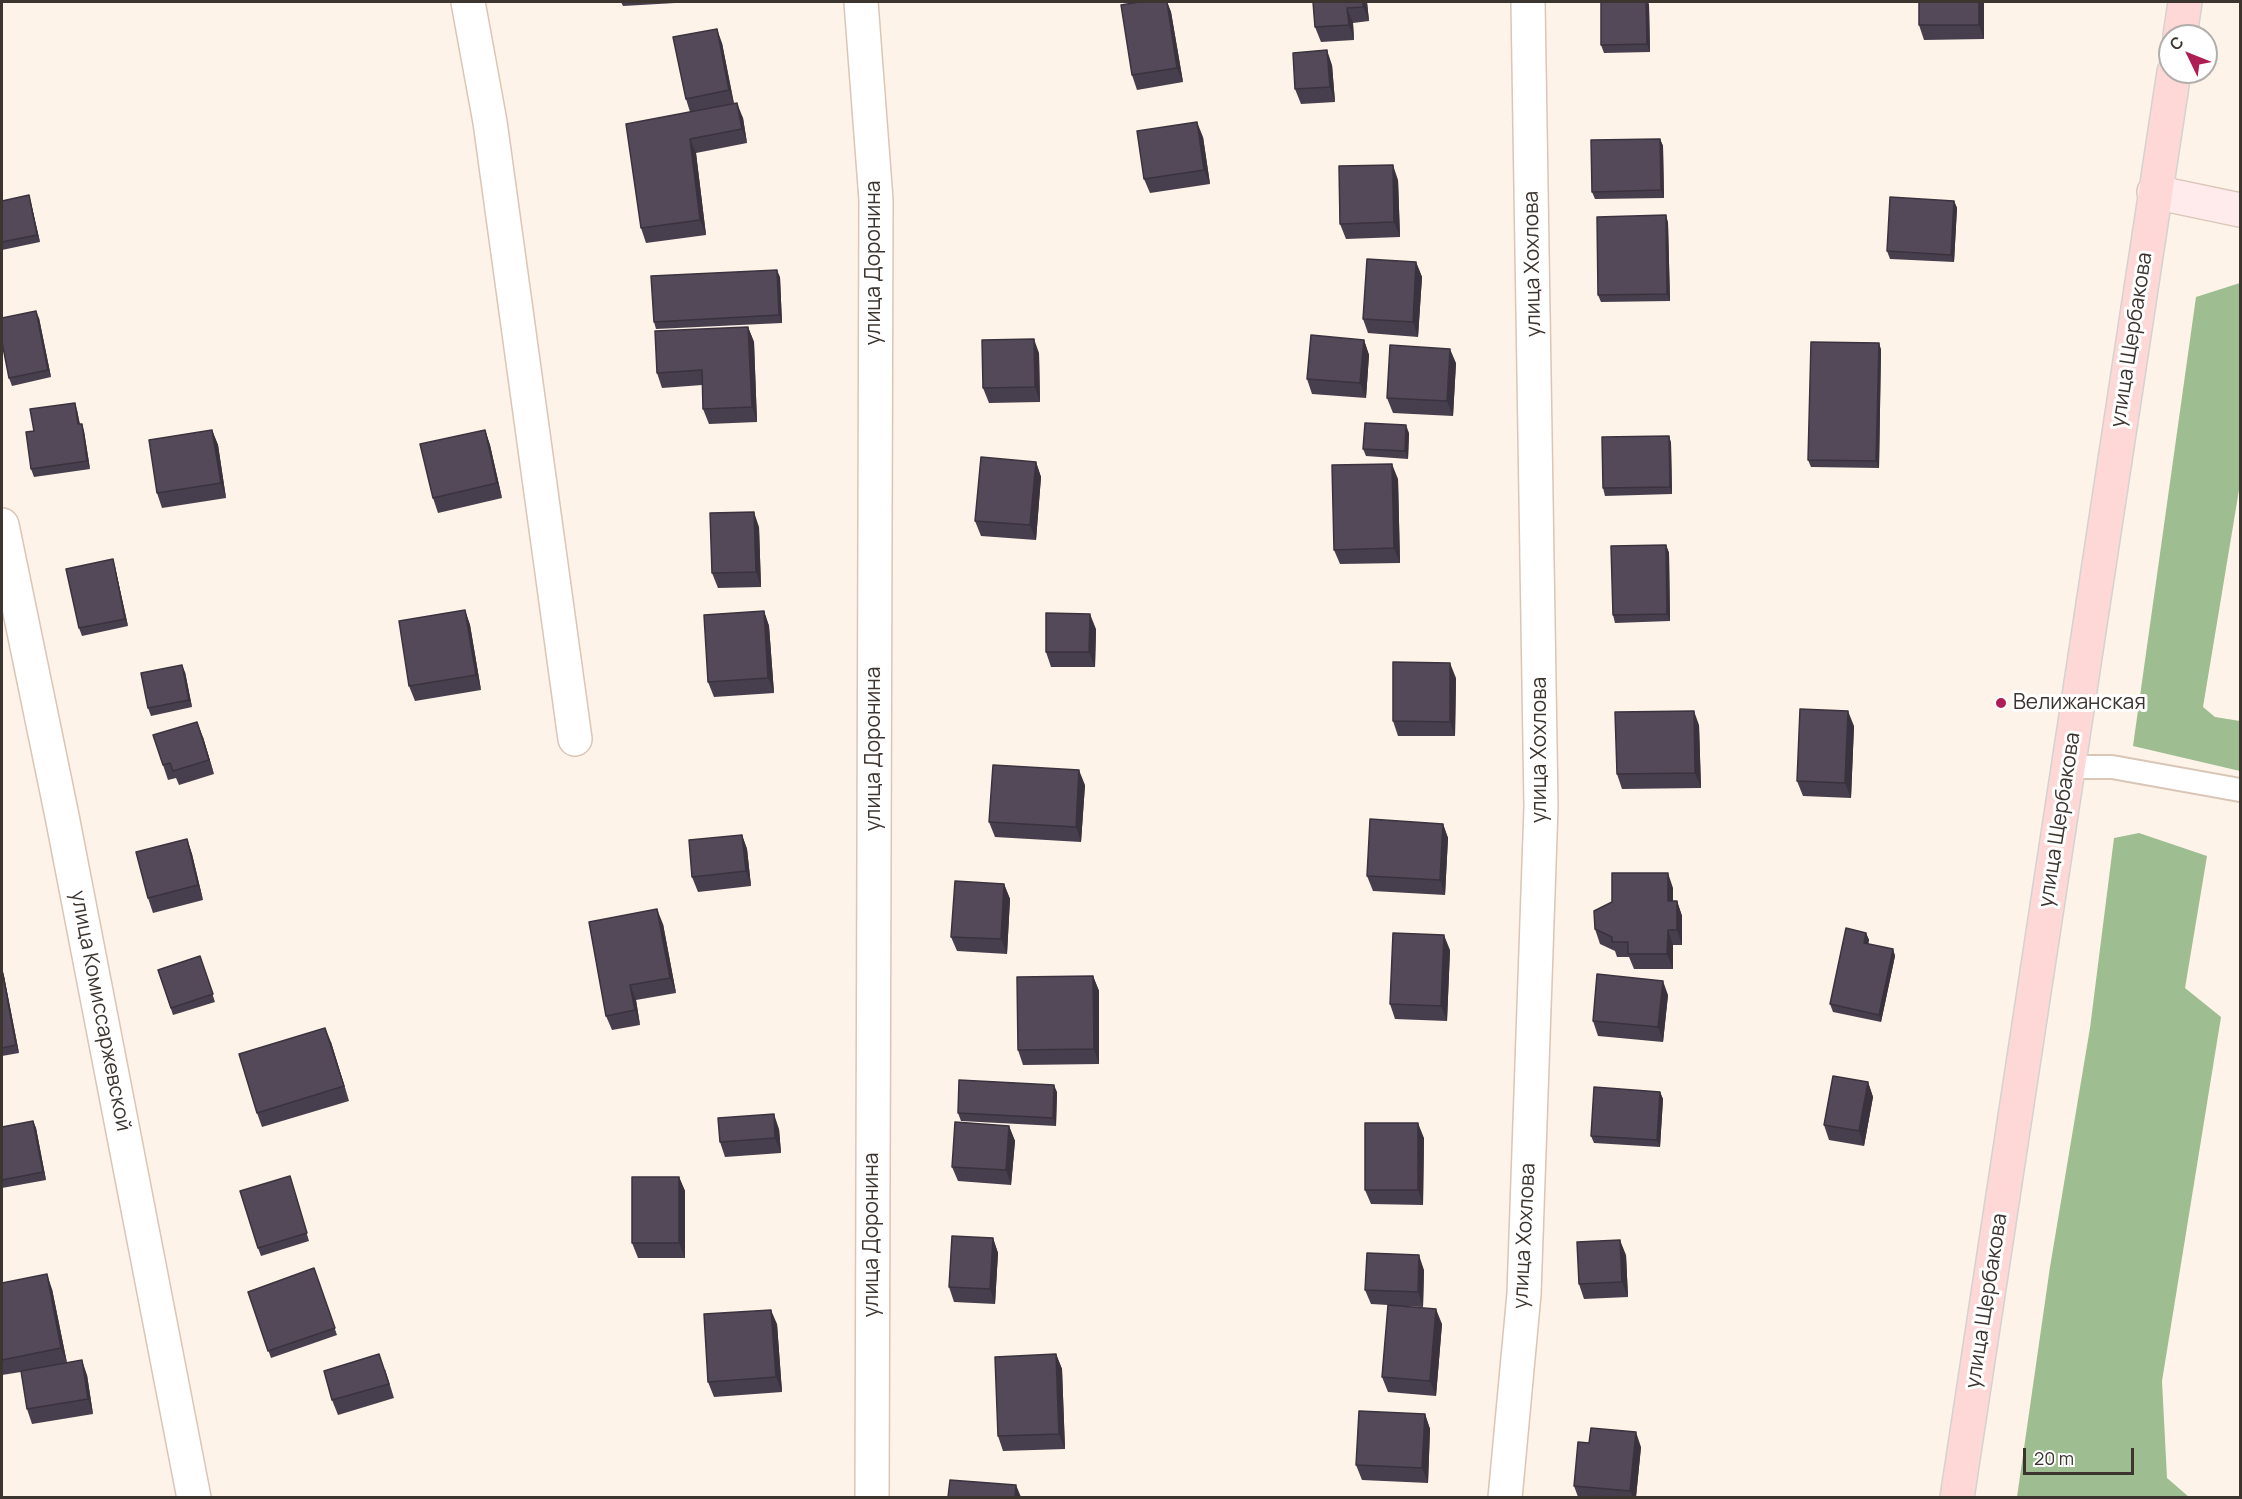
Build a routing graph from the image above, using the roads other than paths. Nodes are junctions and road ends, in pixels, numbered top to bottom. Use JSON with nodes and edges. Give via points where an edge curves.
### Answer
{"nodes":[{"id":1,"x":468,"y":2,"type":"edge"},
{"id":2,"x":861,"y":2,"type":"edge"},
{"id":3,"x":1528,"y":2,"type":"edge"},
{"id":4,"x":2185,"y":2,"type":"edge"},
{"id":5,"x":2182,"y":24,"type":"edge"},
{"id":6,"x":2172,"y":84,"type":"edge"},
{"id":7,"x":2154,"y":192,"type":"junction"},
{"id":8,"x":2241,"y":210,"type":"edge"},
{"id":9,"x":2,"y":525,"type":"edge"},
{"id":10,"x":575,"y":739,"type":"dead end"},
{"id":11,"x":2068,"y":767,"type":"junction"},
{"id":12,"x":2241,"y":790,"type":"edge"},
{"id":13,"x":194,"y":1497,"type":"edge"},
{"id":14,"x":872,"y":1497,"type":"edge"},
{"id":15,"x":1504,"y":1497,"type":"edge"},
{"id":16,"x":1957,"y":1497,"type":"edge"}],
"edges":[{"from":1,"to":10,"type":"street","via":[[490,122]]},
{"from":2,"to":14,"type":"street","name":"улица Доронина","via":[[876,200]]},
{"from":3,"to":15,"type":"street","name":"улица Хохлова","via":[[1541,807],[1524,1294]]},
{"from":4,"to":5,"type":"main road"},
{"from":6,"to":7,"type":"main road","name":"улица Щербакова"},
{"from":7,"to":8,"type":"street"},
{"from":7,"to":11,"type":"main road","name":"улица Щербакова"},
{"from":9,"to":13,"type":"street","name":"улица Комиссаржевской"},
{"from":11,"to":12,"type":"lane","via":[[2112,767]]},
{"from":11,"to":16,"type":"main road","name":"улица Щербакова"}]}
